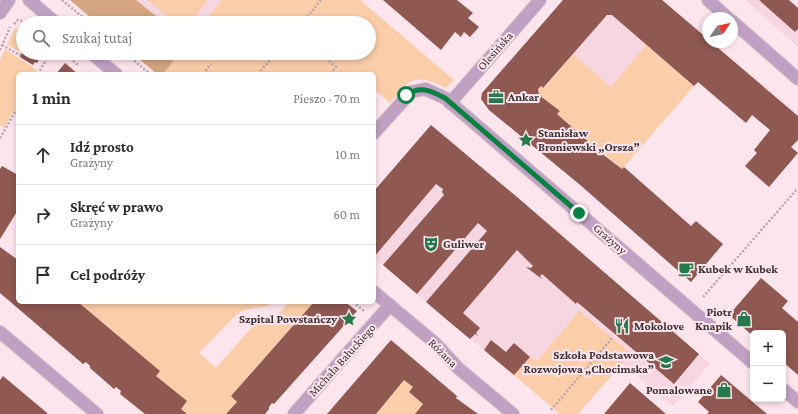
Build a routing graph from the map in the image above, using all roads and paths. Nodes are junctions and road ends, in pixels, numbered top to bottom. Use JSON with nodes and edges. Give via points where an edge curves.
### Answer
{"nodes":[{"id":1,"x":9,"y":0,"type":"edge"},
{"id":2,"x":29,"y":0,"type":"edge"},
{"id":3,"x":62,"y":0,"type":"edge"},
{"id":4,"x":321,"y":0,"type":"edge"},
{"id":5,"x":540,"y":0,"type":"edge"},
{"id":6,"x":708,"y":0,"type":"edge"},
{"id":7,"x":721,"y":12,"type":"edge"},
{"id":8,"x":0,"y":13,"type":"edge"},
{"id":9,"x":48,"y":16,"type":"edge"},
{"id":10,"x":81,"y":16,"type":"edge"},
{"id":11,"x":307,"y":16,"type":"edge"},
{"id":12,"x":738,"y":26,"type":"edge"},
{"id":13,"x":10,"y":27,"type":"dead end"},
{"id":14,"x":2,"y":45,"type":"junction"},
{"id":15,"x":0,"y":50,"type":"edge"},
{"id":16,"x":16,"y":53,"type":"edge"},
{"id":17,"x":46,"y":60,"type":"edge"},
{"id":18,"x":72,"y":60,"type":"edge"},
{"id":19,"x":100,"y":60,"type":"edge"},
{"id":20,"x":133,"y":60,"type":"edge"},
{"id":21,"x":270,"y":60,"type":"edge"},
{"id":22,"x":328,"y":60,"type":"edge"},
{"id":23,"x":211,"y":64,"type":"dead end"},
{"id":24,"x":83,"y":70,"type":"dead end"},
{"id":25,"x":39,"y":72,"type":"edge"},
{"id":26,"x":114,"y":72,"type":"edge"},
{"id":27,"x":148,"y":72,"type":"edge"},
{"id":28,"x":205,"y":72,"type":"edge"},
{"id":29,"x":260,"y":72,"type":"edge"},
{"id":30,"x":332,"y":72,"type":"edge"},
{"id":31,"x":798,"y":79,"type":"edge"},
{"id":32,"x":450,"y":103,"type":"junction"},
{"id":33,"x":16,"y":110,"type":"edge"},
{"id":34,"x":376,"y":131,"type":"edge"},
{"id":35,"x":0,"y":138,"type":"edge"},
{"id":36,"x":798,"y":188,"type":"edge"},
{"id":37,"x":376,"y":294,"type":"edge"},
{"id":38,"x":703,"y":297,"type":"dead end"},
{"id":39,"x":355,"y":304,"type":"edge"},
{"id":40,"x":390,"y":305,"type":"junction"},
{"id":41,"x":367,"y":314,"type":"dead end"},
{"id":42,"x":0,"y":332,"type":"edge"},
{"id":43,"x":612,"y":338,"type":"dead end"},
{"id":44,"x":750,"y":360,"type":"edge"},
{"id":45,"x":786,"y":392,"type":"edge"},
{"id":46,"x":798,"y":402,"type":"edge"},
{"id":47,"x":551,"y":410,"type":"dead end"},
{"id":48,"x":97,"y":414,"type":"edge"},
{"id":49,"x":294,"y":414,"type":"edge"},
{"id":50,"x":513,"y":414,"type":"edge"}],
"edges":[{"from":1,"to":8,"type":"street"},
{"from":2,"to":9,"type":"street"},
{"from":3,"to":10,"type":"path"},
{"from":4,"to":11,"type":"path"},
{"from":5,"to":32,"type":"street","name":"Olesińska"},
{"from":6,"to":7,"type":"street"},
{"from":12,"to":31,"type":"street"},
{"from":13,"to":14,"type":"path"},
{"from":14,"to":15,"type":"path"},
{"from":14,"to":16,"type":"path"},
{"from":17,"to":25,"type":"path"},
{"from":18,"to":24,"type":"path"},
{"from":19,"to":26,"type":"street"},
{"from":20,"to":27,"type":"path"},
{"from":21,"to":29,"type":"path"},
{"from":22,"to":30,"type":"path","via":[[336,67]]},
{"from":23,"to":28,"type":"path"},
{"from":32,"to":34,"type":"street","name":"Grażyny","via":[[425,89],[411,92]]},
{"from":32,"to":44,"type":"street","name":"Grażyny"},
{"from":33,"to":35,"type":"path"},
{"from":36,"to":38,"type":"path"},
{"from":37,"to":40,"type":"street","name":"Różana"},
{"from":39,"to":41,"type":"path"},
{"from":40,"to":49,"type":"street","name":"Michała Bałuckiego"},
{"from":40,"to":50,"type":"street","name":"Różana","via":[[435,343],[458,368]]},
{"from":42,"to":48,"type":"street"},
{"from":43,"to":47,"type":"path"},
{"from":45,"to":46,"type":"street"}]}
